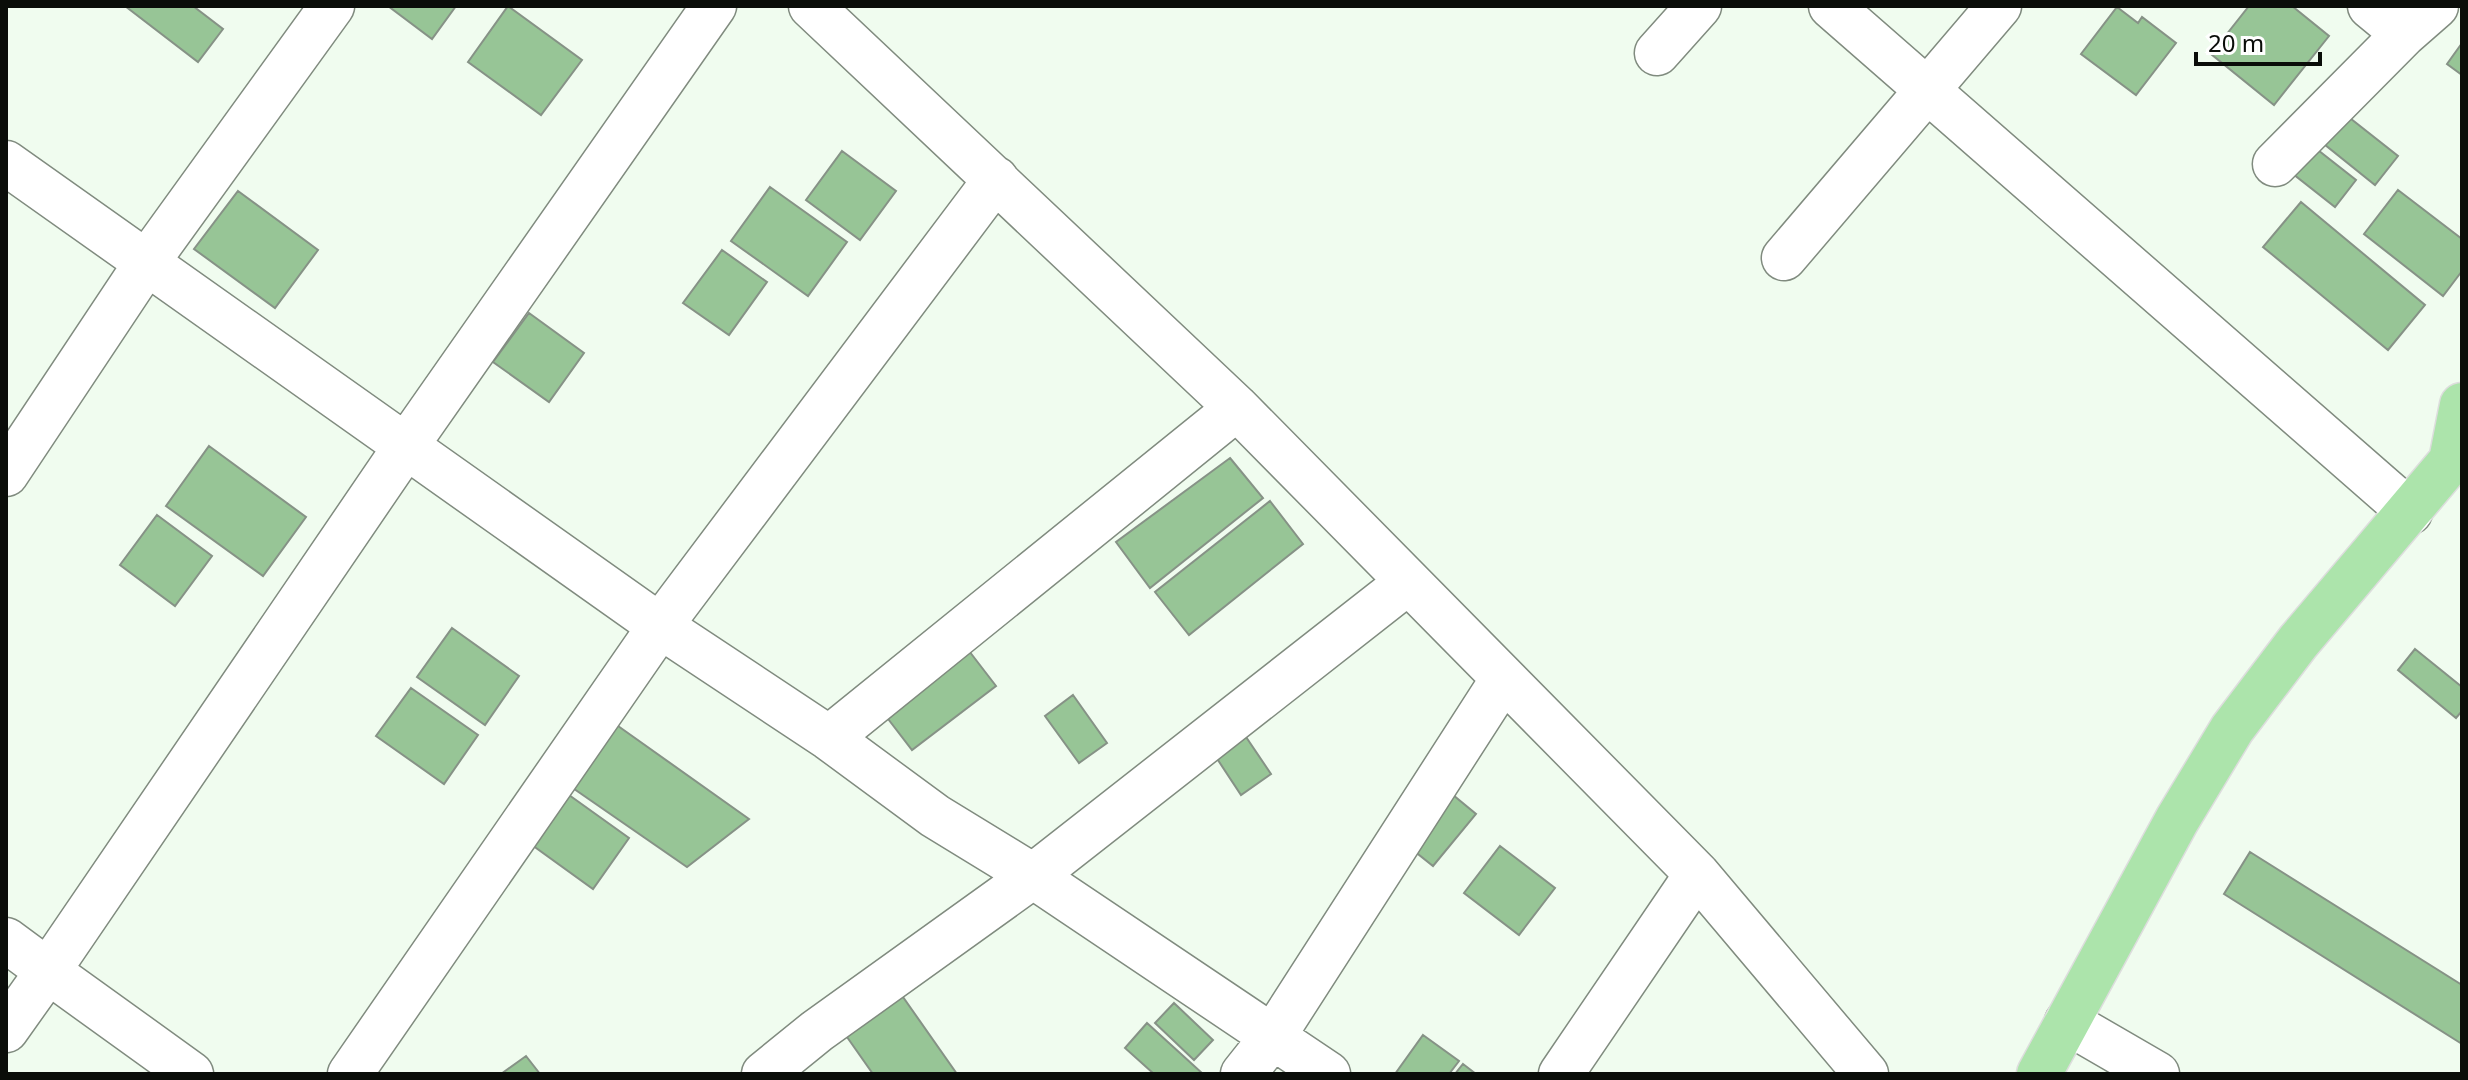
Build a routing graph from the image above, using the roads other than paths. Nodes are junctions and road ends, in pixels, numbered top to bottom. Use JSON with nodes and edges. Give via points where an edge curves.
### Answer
{"nodes":[{"id":1,"x":332,"y":6,"type":"edge"},
{"id":2,"x":714,"y":6,"type":"edge"},
{"id":3,"x":811,"y":6,"type":"edge"},
{"id":4,"x":1699,"y":6,"type":"edge"},
{"id":5,"x":1831,"y":6,"type":"edge"},
{"id":6,"x":1999,"y":6,"type":"edge"},
{"id":7,"x":2370,"y":6,"type":"edge"},
{"id":8,"x":2420,"y":20,"type":"edge"},
{"id":9,"x":1657,"y":53,"type":"dead end"},
{"id":10,"x":1929,"y":91,"type":"junction"},
{"id":11,"x":6,"y":163,"type":"edge"},
{"id":12,"x":2275,"y":164,"type":"dead end"},
{"id":13,"x":996,"y":179,"type":"junction"},
{"id":14,"x":1784,"y":258,"type":"dead end"},
{"id":15,"x":147,"y":262,"type":"junction"},
{"id":16,"x":2462,"y":405,"type":"edge"},
{"id":17,"x":1237,"y":408,"type":"junction"},
{"id":18,"x":406,"y":446,"type":"junction"},
{"id":19,"x":2458,"y":462,"type":"edge"},
{"id":20,"x":6,"y":474,"type":"edge"},
{"id":21,"x":2410,"y":512,"type":"junction"},
{"id":22,"x":1408,"y":582,"type":"junction"},
{"id":23,"x":660,"y":626,"type":"junction"},
{"id":24,"x":1503,"y":679,"type":"junction"},
{"id":25,"x":829,"y":738,"type":"junction"},
{"id":26,"x":1697,"y":874,"type":"junction"},
{"id":27,"x":1033,"y":876,"type":"junction"},
{"id":28,"x":6,"y":940,"type":"edge"},
{"id":29,"x":48,"y":971,"type":"junction"},
{"id":30,"x":2067,"y":1022,"type":"junction"},
{"id":31,"x":6,"y":1030,"type":"edge"},
{"id":32,"x":1274,"y":1035,"type":"junction"},
{"id":33,"x":191,"y":1074,"type":"edge"},
{"id":34,"x":350,"y":1074,"type":"edge"},
{"id":35,"x":764,"y":1074,"type":"edge"},
{"id":36,"x":1243,"y":1074,"type":"edge"},
{"id":37,"x":1328,"y":1074,"type":"edge"},
{"id":38,"x":1561,"y":1074,"type":"edge"},
{"id":39,"x":1866,"y":1074,"type":"edge"},
{"id":40,"x":2039,"y":1074,"type":"edge"},
{"id":41,"x":2157,"y":1074,"type":"edge"}],
"edges":[{"from":1,"to":15,"type":"street"},
{"from":2,"to":18,"type":"street"},
{"from":3,"to":13,"type":"street"},
{"from":4,"to":9,"type":"street"},
{"from":5,"to":10,"type":"street"},
{"from":6,"to":10,"type":"street"},
{"from":7,"to":8,"type":"street"},
{"from":8,"to":12,"type":"street"},
{"from":10,"to":14,"type":"street"},
{"from":10,"to":21,"type":"street"},
{"from":11,"to":15,"type":"street"},
{"from":13,"to":17,"type":"street"},
{"from":13,"to":23,"type":"street"},
{"from":15,"to":18,"type":"street"},
{"from":15,"to":20,"type":"street"},
{"from":16,"to":19,"type":"highway"},
{"from":17,"to":22,"type":"street"},
{"from":17,"to":25,"type":"street"},
{"from":18,"to":23,"type":"street"},
{"from":18,"to":29,"type":"street"},
{"from":19,"to":21,"type":"highway"},
{"from":21,"to":30,"type":"highway","via":[[2298,642],[2232,729]]},
{"from":22,"to":24,"type":"street"},
{"from":22,"to":27,"type":"street"},
{"from":23,"to":25,"type":"street"},
{"from":23,"to":34,"type":"street"},
{"from":24,"to":26,"type":"street"},
{"from":24,"to":32,"type":"street"},
{"from":25,"to":27,"type":"street","via":[[935,816]]},
{"from":26,"to":38,"type":"street"},
{"from":26,"to":39,"type":"street"},
{"from":27,"to":32,"type":"street"},
{"from":27,"to":35,"type":"street"},
{"from":28,"to":29,"type":"street"},
{"from":29,"to":31,"type":"street"},
{"from":29,"to":33,"type":"street"},
{"from":30,"to":40,"type":"highway"},
{"from":30,"to":41,"type":"street"},
{"from":32,"to":36,"type":"street"},
{"from":32,"to":37,"type":"street"}]}
